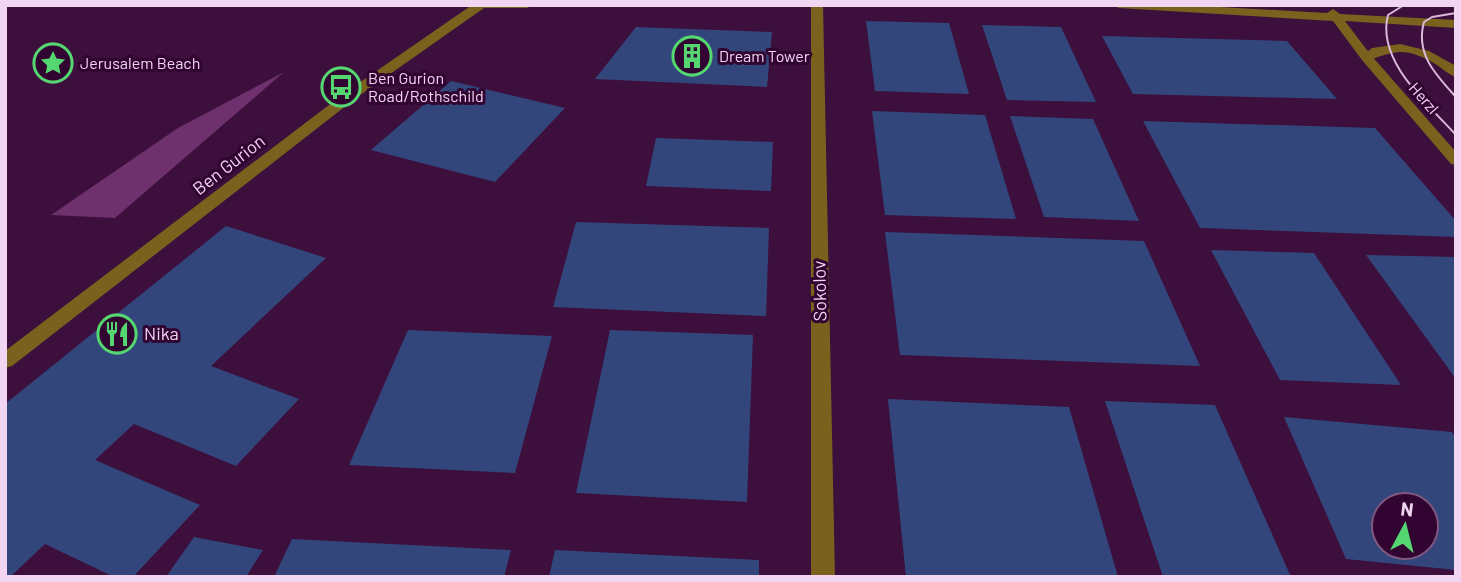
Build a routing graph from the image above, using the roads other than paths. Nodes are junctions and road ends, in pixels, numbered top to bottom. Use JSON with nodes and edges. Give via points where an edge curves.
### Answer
{"nodes":[{"id":1,"x":480,"y":5,"type":"edge"},
{"id":2,"x":486,"y":5,"type":"edge"},
{"id":3,"x":527,"y":5,"type":"edge"},
{"id":4,"x":817,"y":5,"type":"edge"},
{"id":5,"x":1119,"y":5,"type":"edge"},
{"id":6,"x":1327,"y":5,"type":"edge"},
{"id":7,"x":1347,"y":5,"type":"edge"},
{"id":8,"x":1337,"y":18,"type":"junction"},
{"id":9,"x":1456,"y":24,"type":"edge"},
{"id":10,"x":1366,"y":57,"type":"junction"},
{"id":11,"x":1456,"y":73,"type":"edge"},
{"id":12,"x":1456,"y":161,"type":"edge"},
{"id":13,"x":5,"y":361,"type":"edge"},
{"id":14,"x":823,"y":577,"type":"edge"}],
"edges":[{"from":1,"to":13,"type":"street","name":"Ben Gurion","via":[[351,95]]},
{"from":2,"to":3,"type":"street"},
{"from":4,"to":14,"type":"street","name":"Sokolov"},
{"from":5,"to":8,"type":"street"},
{"from":6,"to":8,"type":"street","name":"Herzl"},
{"from":7,"to":8,"type":"street"},
{"from":8,"to":9,"type":"street"},
{"from":8,"to":10,"type":"street","name":"Herzl"},
{"from":10,"to":11,"type":"street","name":"Herzl","via":[[1388,48],[1422,52]]},
{"from":10,"to":12,"type":"street","name":"Herzl"}]}
